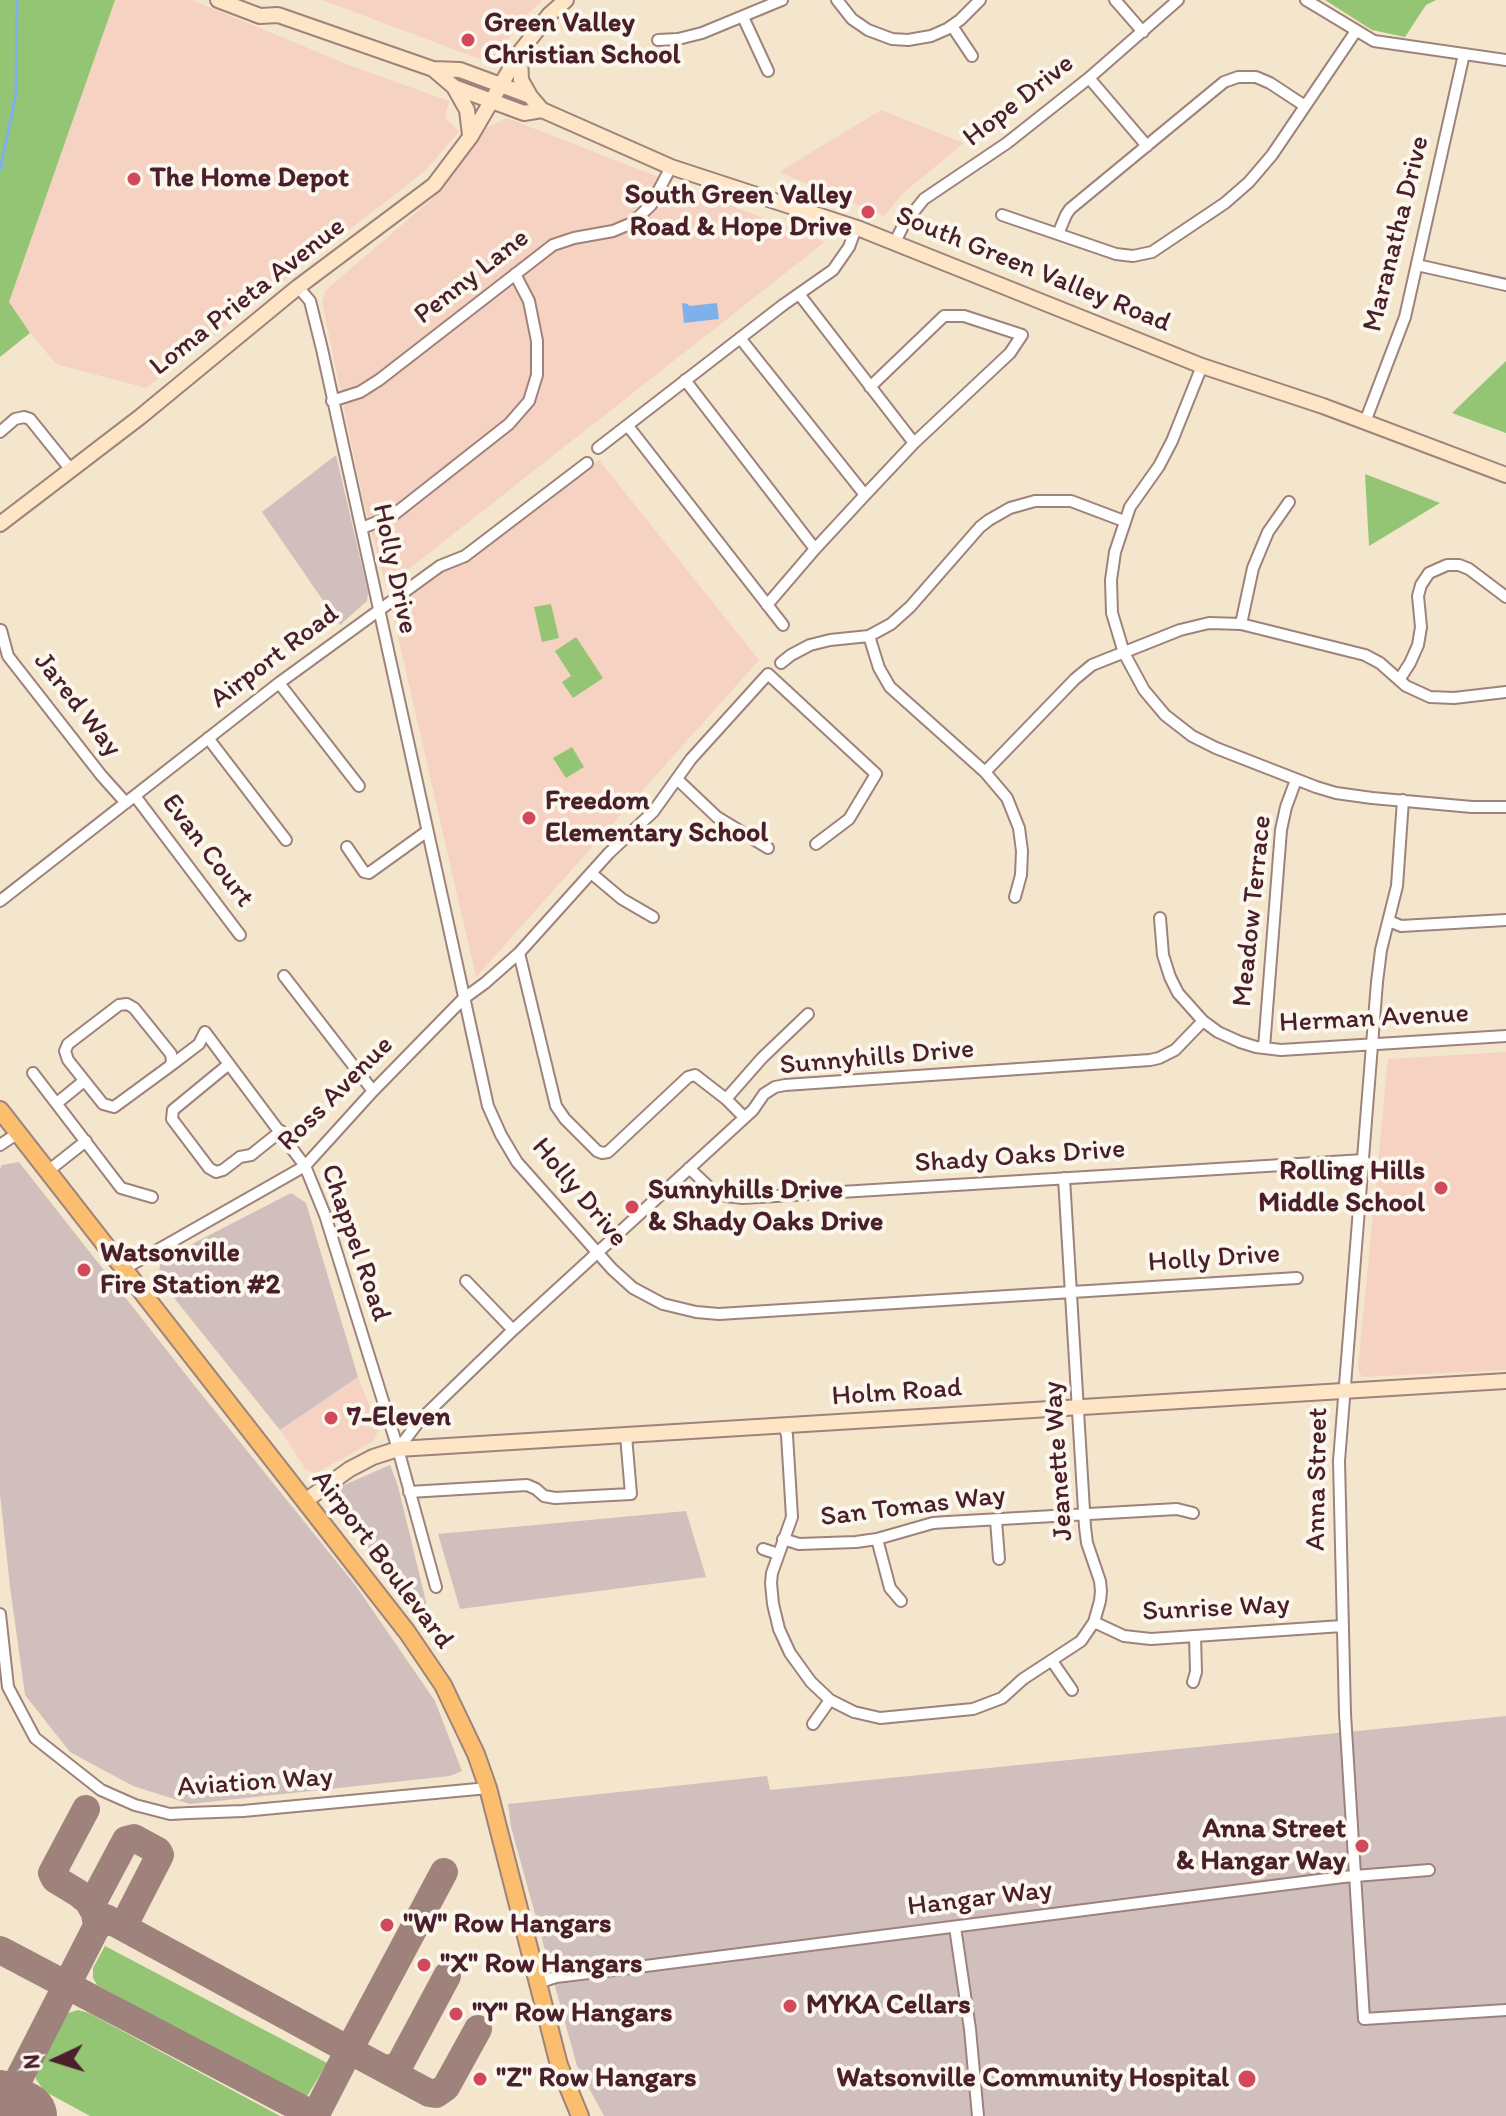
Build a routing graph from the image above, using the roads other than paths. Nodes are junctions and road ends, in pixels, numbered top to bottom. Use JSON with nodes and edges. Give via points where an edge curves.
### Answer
{"nodes":[{"id":1,"x":218,"y":0,"type":"edge"},
{"id":2,"x":266,"y":0,"type":"edge"},
{"id":3,"x":566,"y":0,"type":"edge"},
{"id":4,"x":782,"y":0,"type":"edge"},
{"id":5,"x":837,"y":0,"type":"edge"},
{"id":6,"x":980,"y":0,"type":"edge"},
{"id":7,"x":1115,"y":0,"type":"edge"},
{"id":8,"x":1178,"y":0,"type":"edge"},
{"id":9,"x":1306,"y":0,"type":"edge"},
{"id":10,"x":278,"y":15,"type":"junction"},
{"id":11,"x":743,"y":17,"type":"junction"},
{"id":12,"x":952,"y":26,"type":"junction"},
{"id":13,"x":1356,"y":31,"type":"junction"},
{"id":14,"x":1143,"y":32,"type":"junction"},
{"id":15,"x":658,"y":40,"type":"dead end"},
{"id":16,"x":520,"y":52,"type":"junction"},
{"id":17,"x":1464,"y":54,"type":"junction"},
{"id":18,"x":972,"y":56,"type":"dead end"},
{"id":19,"x":1506,"y":60,"type":"edge"},
{"id":20,"x":433,"y":69,"type":"junction"},
{"id":21,"x":768,"y":71,"type":"dead end"},
{"id":22,"x":1089,"y":78,"type":"junction"},
{"id":23,"x":500,"y":85,"type":"junction"},
{"id":24,"x":454,"y":87,"type":"junction"},
{"id":25,"x":530,"y":96,"type":"junction"},
{"id":26,"x":491,"y":100,"type":"junction"},
{"id":27,"x":1305,"y":106,"type":"junction"},
{"id":28,"x":542,"y":110,"type":"junction"},
{"id":29,"x":471,"y":136,"type":"junction"},
{"id":30,"x":1147,"y":146,"type":"junction"},
{"id":31,"x":671,"y":167,"type":"junction"},
{"id":32,"x":1002,"y":215,"type":"dead end"},
{"id":33,"x":856,"y":228,"type":"junction"},
{"id":34,"x":1058,"y":234,"type":"junction"},
{"id":35,"x":895,"y":242,"type":"junction"},
{"id":36,"x":1417,"y":265,"type":"junction"},
{"id":37,"x":515,"y":274,"type":"junction"},
{"id":38,"x":1506,"y":285,"type":"edge"},
{"id":39,"x":298,"y":287,"type":"junction"},
{"id":40,"x":799,"y":294,"type":"junction"},
{"id":41,"x":740,"y":338,"type":"junction"},
{"id":42,"x":1202,"y":366,"type":"junction"},
{"id":43,"x":685,"y":380,"type":"junction"},
{"id":44,"x":870,"y":387,"type":"junction"},
{"id":45,"x":332,"y":401,"type":"junction"},
{"id":46,"x":1365,"y":422,"type":"junction"},
{"id":47,"x":628,"y":426,"type":"junction"},
{"id":48,"x":0,"y":432,"type":"edge"},
{"id":49,"x":914,"y":443,"type":"junction"},
{"id":50,"x":598,"y":448,"type":"dead end"},
{"id":51,"x":587,"y":463,"type":"dead end"},
{"id":52,"x":71,"y":470,"type":"junction"},
{"id":53,"x":1506,"y":475,"type":"edge"},
{"id":54,"x":865,"y":495,"type":"junction"},
{"id":55,"x":1289,"y":502,"type":"dead end"},
{"id":56,"x":1124,"y":521,"type":"junction"},
{"id":57,"x":0,"y":524,"type":"edge"},
{"id":58,"x":362,"y":528,"type":"junction"},
{"id":59,"x":815,"y":549,"type":"junction"},
{"id":60,"x":1506,"y":597,"type":"edge"},
{"id":61,"x":767,"y":605,"type":"junction"},
{"id":62,"x":378,"y":610,"type":"junction"},
{"id":63,"x":1241,"y":624,"type":"junction"},
{"id":64,"x":783,"y":625,"type":"dead end"},
{"id":65,"x":1,"y":630,"type":"edge"},
{"id":66,"x":869,"y":636,"type":"junction"},
{"id":67,"x":1124,"y":653,"type":"junction"},
{"id":68,"x":781,"y":663,"type":"dead end"},
{"id":69,"x":1399,"y":680,"type":"junction"},
{"id":70,"x":279,"y":683,"type":"junction"},
{"id":71,"x":1506,"y":692,"type":"edge"},
{"id":72,"x":208,"y":738,"type":"junction"},
{"id":73,"x":985,"y":772,"type":"junction"},
{"id":74,"x":677,"y":779,"type":"junction"},
{"id":75,"x":1296,"y":780,"type":"junction"},
{"id":76,"x":359,"y":786,"type":"dead end"},
{"id":77,"x":130,"y":800,"type":"junction"},
{"id":78,"x":1403,"y":800,"type":"junction"},
{"id":79,"x":1506,"y":807,"type":"edge"},
{"id":80,"x":426,"y":832,"type":"junction"},
{"id":81,"x":286,"y":840,"type":"dead end"},
{"id":82,"x":816,"y":844,"type":"dead end"},
{"id":83,"x":347,"y":847,"type":"dead end"},
{"id":84,"x":768,"y":848,"type":"dead end"},
{"id":85,"x":591,"y":873,"type":"junction"},
{"id":86,"x":1015,"y":897,"type":"dead end"},
{"id":87,"x":0,"y":901,"type":"edge"},
{"id":88,"x":653,"y":917,"type":"dead end"},
{"id":89,"x":1160,"y":918,"type":"dead end"},
{"id":90,"x":1506,"y":920,"type":"edge"},
{"id":91,"x":1389,"y":921,"type":"junction"},
{"id":92,"x":240,"y":935,"type":"dead end"},
{"id":93,"x":519,"y":953,"type":"junction"},
{"id":94,"x":284,"y":976,"type":"dead end"},
{"id":95,"x":463,"y":999,"type":"junction"},
{"id":96,"x":808,"y":1014,"type":"dead end"},
{"id":97,"x":1203,"y":1021,"type":"junction"},
{"id":98,"x":1506,"y":1036,"type":"edge"},
{"id":99,"x":1372,"y":1043,"type":"junction"},
{"id":100,"x":1264,"y":1048,"type":"junction"},
{"id":101,"x":229,"y":1064,"type":"junction"},
{"id":102,"x":170,"y":1066,"type":"junction"},
{"id":103,"x":33,"y":1073,"type":"dead end"},
{"id":104,"x":84,"y":1081,"type":"junction"},
{"id":105,"x":373,"y":1091,"type":"junction"},
{"id":106,"x":726,"y":1099,"type":"junction"},
{"id":107,"x":57,"y":1103,"type":"junction"},
{"id":108,"x":0,"y":1110,"type":"edge"},
{"id":109,"x":744,"y":1117,"type":"junction"},
{"id":110,"x":281,"y":1131,"type":"junction"},
{"id":111,"x":18,"y":1133,"type":"junction"},
{"id":112,"x":86,"y":1141,"type":"junction"},
{"id":113,"x":0,"y":1145,"type":"edge"},
{"id":114,"x":1364,"y":1160,"type":"junction"},
{"id":115,"x":305,"y":1166,"type":"junction"},
{"id":116,"x":689,"y":1168,"type":"junction"},
{"id":117,"x":48,"y":1171,"type":"junction"},
{"id":118,"x":1064,"y":1178,"type":"junction"},
{"id":119,"x":152,"y":1197,"type":"dead end"},
{"id":120,"x":597,"y":1253,"type":"junction"},
{"id":121,"x":124,"y":1269,"type":"junction"},
{"id":122,"x":1297,"y":1278,"type":"dead end"},
{"id":123,"x":466,"y":1281,"type":"dead end"},
{"id":124,"x":1072,"y":1292,"type":"junction"},
{"id":125,"x":513,"y":1330,"type":"junction"},
{"id":126,"x":1506,"y":1381,"type":"edge"},
{"id":127,"x":1344,"y":1391,"type":"junction"},
{"id":128,"x":1079,"y":1407,"type":"junction"},
{"id":129,"x":784,"y":1426,"type":"junction"},
{"id":130,"x":626,"y":1436,"type":"junction"},
{"id":131,"x":398,"y":1449,"type":"junction"},
{"id":132,"x":409,"y":1492,"type":"junction"},
{"id":133,"x":305,"y":1501,"type":"junction"},
{"id":134,"x":1085,"y":1513,"type":"junction"},
{"id":135,"x":1193,"y":1513,"type":"dead end"},
{"id":136,"x":996,"y":1520,"type":"junction"},
{"id":137,"x":783,"y":1539,"type":"junction"},
{"id":138,"x":877,"y":1539,"type":"junction"},
{"id":139,"x":763,"y":1549,"type":"dead end"},
{"id":140,"x":778,"y":1554,"type":"junction"},
{"id":141,"x":999,"y":1559,"type":"dead end"},
{"id":142,"x":436,"y":1587,"type":"dead end"},
{"id":143,"x":901,"y":1601,"type":"dead end"},
{"id":144,"x":0,"y":1614,"type":"edge"},
{"id":145,"x":1094,"y":1622,"type":"junction"},
{"id":146,"x":1342,"y":1626,"type":"junction"},
{"id":147,"x":1195,"y":1636,"type":"junction"},
{"id":148,"x":1052,"y":1661,"type":"junction"},
{"id":149,"x":1193,"y":1682,"type":"dead end"},
{"id":150,"x":1072,"y":1690,"type":"dead end"},
{"id":151,"x":830,"y":1700,"type":"junction"},
{"id":152,"x":813,"y":1724,"type":"dead end"},
{"id":153,"x":488,"y":1788,"type":"junction"},
{"id":154,"x":1429,"y":1870,"type":"dead end"},
{"id":155,"x":1354,"y":1876,"type":"junction"},
{"id":156,"x":955,"y":1927,"type":"junction"},
{"id":157,"x":538,"y":1983,"type":"junction"},
{"id":158,"x":1506,"y":2010,"type":"edge"},
{"id":159,"x":580,"y":2116,"type":"edge"},
{"id":160,"x":978,"y":2116,"type":"edge"}],
"edges":[{"from":1,"to":10,"type":"street","name":"South Green Valley Road","via":[[260,16]]},
{"from":2,"to":10,"type":"street"},
{"from":3,"to":16,"type":"street","name":"Loma Prieta Avenue"},
{"from":4,"to":11,"type":"street"},
{"from":5,"to":12,"type":"street","via":[[860,25],[892,39],[922,39]]},
{"from":6,"to":12,"type":"street"},
{"from":7,"to":14,"type":"street"},
{"from":8,"to":14,"type":"street","name":"Hope Drive"},
{"from":9,"to":13,"type":"street"},
{"from":10,"to":20,"type":"street","name":"South Green Valley Road"},
{"from":11,"to":15,"type":"street","via":[[702,33]]},
{"from":11,"to":21,"type":"street"},
{"from":12,"to":18,"type":"street"},
{"from":13,"to":17,"type":"street","via":[[1381,43]]},
{"from":13,"to":27,"type":"street"},
{"from":14,"to":22,"type":"street","name":"Hope Drive"},
{"from":16,"to":23,"type":"street","name":"Loma Prieta Avenue"},
{"from":16,"to":25,"type":"street","via":[[521,80]]},
{"from":17,"to":19,"type":"street"},
{"from":17,"to":36,"type":"street","name":"Maranatha Drive"},
{"from":20,"to":23,"type":"street","name":"South Green Valley Road","via":[[460,70]]},
{"from":20,"to":24,"type":"street","name":"South Green Valley Road"},
{"from":22,"to":30,"type":"street"},
{"from":22,"to":35,"type":"street","name":"Hope Drive","via":[[924,199]]},
{"from":23,"to":25,"type":"street","name":"South Green Valley Road"},
{"from":23,"to":26,"type":"street","name":"Loma Prieta Avenue"},
{"from":24,"to":26,"type":"street","name":"South Green Valley Road"},
{"from":24,"to":29,"type":"street","via":[[467,110]]},
{"from":25,"to":28,"type":"street","name":"South Green Valley Road"},
{"from":26,"to":28,"type":"street","name":"South Green Valley Road","via":[[524,113]]},
{"from":26,"to":29,"type":"street","name":"Loma Prieta Avenue"},
{"from":27,"to":30,"type":"street","via":[[1262,79],[1231,79]]},
{"from":27,"to":34,"type":"street","via":[[1249,182],[1152,252],[1126,256]]},
{"from":28,"to":31,"type":"street","name":"South Green Valley Road"},
{"from":29,"to":39,"type":"street","name":"Loma Prieta Avenue","via":[[434,185]]},
{"from":30,"to":34,"type":"street","via":[[1070,209]]},
{"from":31,"to":33,"type":"street","name":"South Green Valley Road"},
{"from":31,"to":37,"type":"street","name":"Penny Lane","via":[[651,205],[632,223],[558,242]]},
{"from":32,"to":34,"type":"street"},
{"from":33,"to":35,"type":"street","name":"South Green Valley Road"},
{"from":33,"to":40,"type":"street","via":[[833,270]]},
{"from":35,"to":42,"type":"street","name":"South Green Valley Road"},
{"from":36,"to":38,"type":"street"},
{"from":36,"to":46,"type":"street","name":"Maranatha Drive","via":[[1400,331]]},
{"from":37,"to":45,"type":"street","name":"Penny Lane","via":[[379,380]]},
{"from":37,"to":58,"type":"street","via":[[531,308],[538,355],[529,401],[509,424],[392,516]]},
{"from":39,"to":45,"type":"street","name":"Holly Drive","via":[[310,301]]},
{"from":39,"to":52,"type":"street","name":"Loma Prieta Avenue"},
{"from":40,"to":41,"type":"street"},
{"from":40,"to":44,"type":"street"},
{"from":41,"to":43,"type":"street"},
{"from":41,"to":54,"type":"street"},
{"from":42,"to":46,"type":"street","name":"South Green Valley Road"},
{"from":42,"to":56,"type":"street","via":[[1166,455]]},
{"from":43,"to":47,"type":"street"},
{"from":43,"to":59,"type":"street"},
{"from":44,"to":49,"type":"street"},
{"from":44,"to":49,"type":"street","via":[[944,316],[964,316],[1022,335],[1010,353]]},
{"from":45,"to":58,"type":"street","name":"Holly Drive"},
{"from":46,"to":53,"type":"street","name":"South Green Valley Road"},
{"from":47,"to":50,"type":"street"},
{"from":47,"to":61,"type":"street"},
{"from":48,"to":52,"type":"street","via":[[15,419],[30,419]]},
{"from":49,"to":54,"type":"street"},
{"from":51,"to":62,"type":"street","name":"Airport Road","via":[[465,556],[440,566]]},
{"from":52,"to":57,"type":"street","name":"Loma Prieta Avenue"},
{"from":54,"to":59,"type":"street"},
{"from":55,"to":63,"type":"street","via":[[1268,532],[1253,568]]},
{"from":56,"to":66,"type":"street","via":[[1071,501],[1035,501],[1010,508],[971,537],[910,607]]},
{"from":56,"to":67,"type":"street","via":[[1111,597]]},
{"from":58,"to":62,"type":"street","name":"Holly Drive"},
{"from":59,"to":61,"type":"street"},
{"from":60,"to":69,"type":"street","via":[[1459,565],[1429,573],[1418,596],[1418,645]]},
{"from":61,"to":64,"type":"street"},
{"from":62,"to":70,"type":"street","name":"Airport Road"},
{"from":62,"to":80,"type":"street","name":"Holly Drive"},
{"from":63,"to":67,"type":"street","via":[[1209,623],[1180,630]]},
{"from":63,"to":69,"type":"street","via":[[1365,655]]},
{"from":65,"to":77,"type":"street","name":"Jared Way","via":[[8,656],[101,775]]},
{"from":66,"to":68,"type":"street","via":[[810,645]]},
{"from":66,"to":73,"type":"street","via":[[890,687]]},
{"from":67,"to":73,"type":"street","via":[[1083,671]]},
{"from":67,"to":75,"type":"street","via":[[1144,690],[1184,730]]},
{"from":69,"to":71,"type":"street","via":[[1437,698]]},
{"from":70,"to":72,"type":"street","name":"Airport Road"},
{"from":70,"to":76,"type":"street"},
{"from":72,"to":77,"type":"street","name":"Airport Road"},
{"from":72,"to":81,"type":"street"},
{"from":73,"to":86,"type":"street","via":[[1007,798],[1019,828],[1022,862]]},
{"from":74,"to":82,"type":"street","via":[[768,674],[876,774],[849,819]]},
{"from":74,"to":84,"type":"street","via":[[717,817]]},
{"from":74,"to":85,"type":"street","via":[[653,812]]},
{"from":75,"to":78,"type":"street","via":[[1336,793]]},
{"from":75,"to":100,"type":"street","name":"Meadow Terrace","via":[[1281,830]]},
{"from":77,"to":87,"type":"street","name":"Airport Road"},
{"from":77,"to":92,"type":"street","name":"Evan Court"},
{"from":78,"to":79,"type":"street"},
{"from":78,"to":91,"type":"street","name":"Anna Street"},
{"from":80,"to":83,"type":"street","via":[[369,873]]},
{"from":80,"to":95,"type":"street","name":"Holly Drive"},
{"from":85,"to":88,"type":"street"},
{"from":85,"to":93,"type":"street"},
{"from":89,"to":97,"type":"street","via":[[1170,977]]},
{"from":90,"to":91,"type":"street","via":[[1401,926]]},
{"from":91,"to":99,"type":"street","name":"Anna Street"},
{"from":93,"to":95,"type":"street","name":"Ross Avenue"},
{"from":93,"to":106,"type":"street","via":[[556,1106],[597,1151],[608,1152],[688,1077],[695,1075]]},
{"from":94,"to":105,"type":"street"},
{"from":95,"to":105,"type":"street","name":"Ross Avenue"},
{"from":95,"to":120,"type":"street","name":"Holly Drive","via":[[488,1106],[501,1135],[517,1162]]},
{"from":96,"to":106,"type":"street"},
{"from":97,"to":100,"type":"street","name":"Herman Avenue","via":[[1232,1039]]},
{"from":97,"to":109,"type":"street","name":"Sunnyhills Drive","via":[[1175,1050],[1150,1060],[780,1086],[764,1094]]},
{"from":98,"to":99,"type":"street","name":"Herman Avenue"},
{"from":99,"to":100,"type":"street","name":"Herman Avenue"},
{"from":99,"to":114,"type":"street","name":"Anna Street"},
{"from":101,"to":102,"type":"street","name":"Chappel Road","via":[[205,1032],[199,1044]]},
{"from":101,"to":110,"type":"street","name":"Chappel Road"},
{"from":101,"to":110,"type":"street","via":[[173,1110],[172,1119],[209,1168],[223,1170]]},
{"from":102,"to":104,"type":"street","via":[[114,1107],[103,1104]]},
{"from":102,"to":104,"type":"street","via":[[171,1054],[134,1008],[123,1004],[66,1047],[65,1056]]},
{"from":103,"to":107,"type":"street"},
{"from":104,"to":107,"type":"street"},
{"from":105,"to":115,"type":"street","name":"Ross Avenue"},
{"from":106,"to":109,"type":"street"},
{"from":107,"to":112,"type":"street"},
{"from":108,"to":111,"type":"main road","name":"Airport Boulevard"},
{"from":109,"to":116,"type":"street","name":"Sunnyhills Drive"},
{"from":110,"to":115,"type":"street","name":"Chappel Road"},
{"from":111,"to":113,"type":"street"},
{"from":111,"to":117,"type":"main road","name":"Airport Boulevard"},
{"from":112,"to":117,"type":"street"},
{"from":112,"to":119,"type":"street","via":[[121,1188]]},
{"from":114,"to":118,"type":"street","name":"Shady Oaks Drive"},
{"from":114,"to":127,"type":"street","name":"Anna Street"},
{"from":115,"to":121,"type":"street","name":"Ross Avenue"},
{"from":115,"to":131,"type":"street","name":"Chappel Road"},
{"from":116,"to":118,"type":"street","name":"Shady Oaks Drive","via":[[712,1190],[743,1198]]},
{"from":116,"to":120,"type":"street","name":"Sunnyhills Drive"},
{"from":117,"to":121,"type":"main road","name":"Airport Boulevard"},
{"from":118,"to":124,"type":"street","name":"Jeanette Way"},
{"from":120,"to":124,"type":"street","name":"Holly Drive","via":[[642,1294],[707,1314]]},
{"from":120,"to":125,"type":"street","name":"Sunnyhills Drive"},
{"from":121,"to":133,"type":"main road","name":"Airport Boulevard"},
{"from":122,"to":124,"type":"street","name":"Holly Drive"},
{"from":123,"to":125,"type":"street"},
{"from":124,"to":128,"type":"street","name":"Jeanette Way"},
{"from":125,"to":131,"type":"street","name":"Sunnyhills Drive","via":[[420,1420]]},
{"from":126,"to":127,"type":"street","name":"Holm Road"},
{"from":127,"to":128,"type":"street","name":"Holm Road"},
{"from":127,"to":146,"type":"street","name":"Anna Street","via":[[1339,1470]]},
{"from":128,"to":129,"type":"street","name":"Holm Road"},
{"from":128,"to":134,"type":"street","name":"Jeanette Way"},
{"from":129,"to":130,"type":"street","name":"Holm Road"},
{"from":129,"to":137,"type":"street","via":[[792,1517]]},
{"from":130,"to":131,"type":"street","name":"Holm Road"},
{"from":130,"to":132,"type":"street","via":[[631,1494],[555,1498],[527,1485]]},
{"from":131,"to":132,"type":"street","name":"Chappel Road"},
{"from":131,"to":133,"type":"street","name":"Holm Road","via":[[350,1469]]},
{"from":132,"to":142,"type":"street","name":"Chappel Road"},
{"from":133,"to":153,"type":"main road","name":"Airport Boulevard","via":[[422,1652],[461,1720]]},
{"from":134,"to":135,"type":"street","name":"San Tomas Way"},
{"from":134,"to":136,"type":"street","name":"San Tomas Way"},
{"from":134,"to":145,"type":"street","name":"Jeanette Way","via":[[1087,1543],[1101,1591]]},
{"from":136,"to":138,"type":"street","name":"San Tomas Way","via":[[933,1523]]},
{"from":136,"to":141,"type":"street"},
{"from":137,"to":138,"type":"street","name":"San Tomas Way","via":[[799,1544]]},
{"from":137,"to":140,"type":"street"},
{"from":138,"to":143,"type":"street","via":[[890,1588]]},
{"from":139,"to":140,"type":"street"},
{"from":140,"to":151,"type":"street","via":[[771,1583],[779,1629],[796,1663]]},
{"from":144,"to":153,"type":"street","name":"Aviation Way","via":[[8,1687],[35,1738],[101,1790],[135,1805],[170,1814],[243,1811]]},
{"from":145,"to":147,"type":"street","name":"Sunrise Way","via":[[1132,1638]]},
{"from":145,"to":148,"type":"street","via":[[1081,1641]]},
{"from":146,"to":147,"type":"street","name":"Sunrise Way"},
{"from":146,"to":155,"type":"street","name":"Anna Street"},
{"from":147,"to":149,"type":"street"},
{"from":148,"to":150,"type":"street"},
{"from":148,"to":151,"type":"street","via":[[1002,1698],[973,1709],[880,1718]]},
{"from":151,"to":152,"type":"street"},
{"from":153,"to":157,"type":"main road","name":"Airport Boulevard"},
{"from":154,"to":155,"type":"street","name":"Hangar Way"},
{"from":155,"to":156,"type":"street","name":"Hangar Way"},
{"from":155,"to":158,"type":"street","name":"Anna Street","via":[[1364,2019]]},
{"from":156,"to":157,"type":"street","name":"Hangar Way"},
{"from":156,"to":160,"type":"street"},
{"from":157,"to":159,"type":"main road","name":"Airport Boulevard","via":[[559,2065]]}]}
